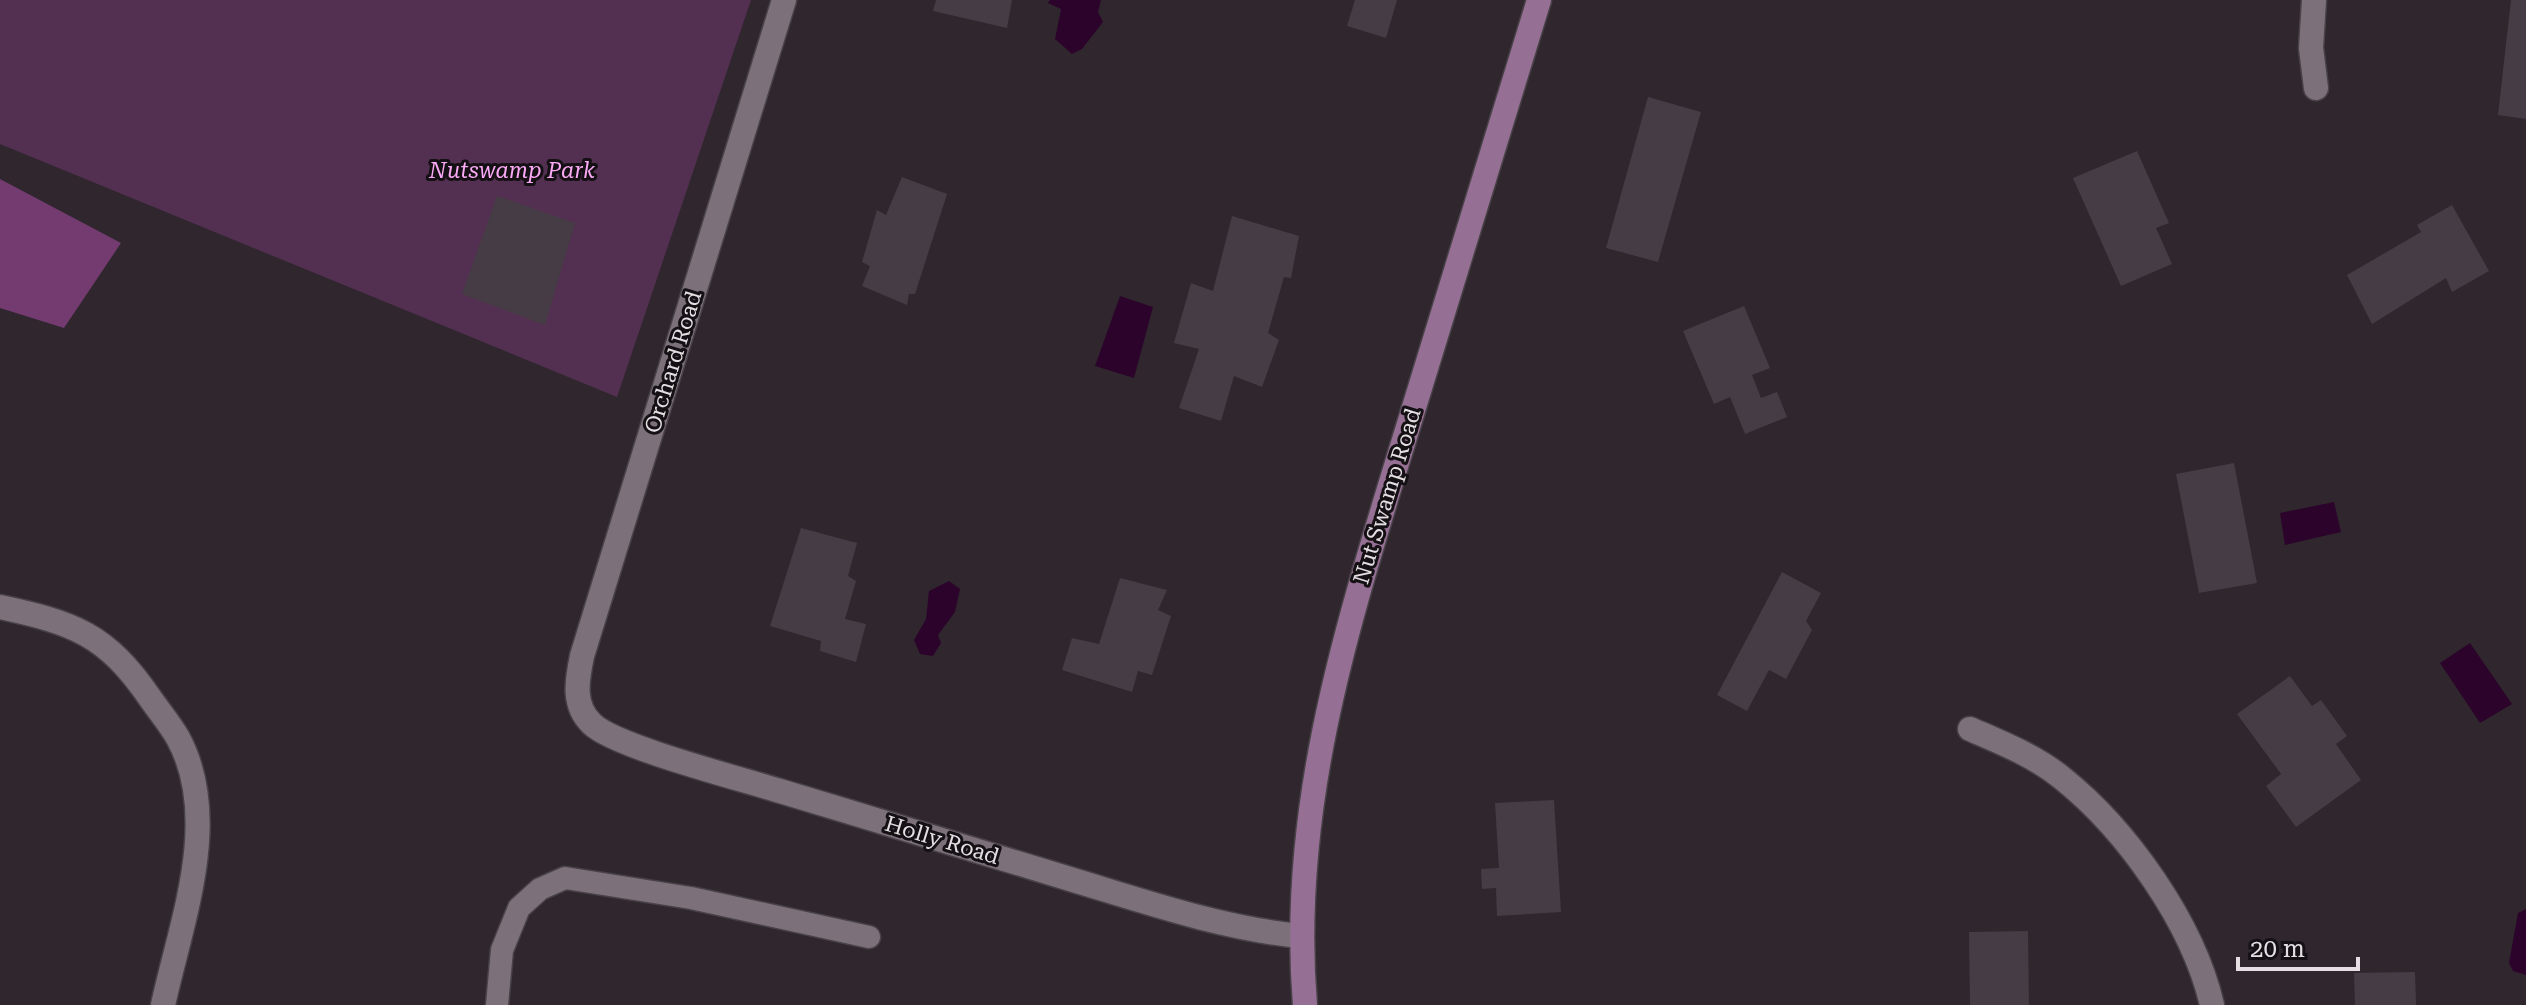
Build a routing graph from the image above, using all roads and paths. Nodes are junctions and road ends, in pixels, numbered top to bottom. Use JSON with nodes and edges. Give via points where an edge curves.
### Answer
{"nodes":[{"id":1,"x":784,"y":0,"type":"edge"},
{"id":2,"x":1539,"y":0,"type":"edge"},
{"id":3,"x":2314,"y":0,"type":"edge"},
{"id":4,"x":2316,"y":88,"type":"dead end"},
{"id":5,"x":0,"y":607,"type":"edge"},
{"id":6,"x":591,"y":723,"type":"joint"},
{"id":7,"x":1970,"y":729,"type":"dead end"},
{"id":8,"x":1299,"y":936,"type":"junction"},
{"id":9,"x":869,"y":937,"type":"dead end"},
{"id":10,"x":163,"y":1005,"type":"edge"},
{"id":11,"x":497,"y":1005,"type":"edge"},
{"id":12,"x":1305,"y":1005,"type":"edge"},
{"id":13,"x":2212,"y":1005,"type":"edge"}],
"edges":[{"from":1,"to":6,"type":"street","name":"Orchard Road","via":[[582,656],[575,685]]},
{"from":2,"to":8,"type":"main road","name":"Nut Swamp Road","via":[[1340,650],[1309,818]]},
{"from":3,"to":4,"type":"street","via":[[2311,48]]},
{"from":5,"to":10,"type":"street","via":[[85,631],[112,649],[179,739],[197,821],[195,863]]},
{"from":6,"to":8,"type":"street","name":"Holly Road","via":[[606,734],[702,767],[1171,910]]},
{"from":7,"to":13,"type":"street","via":[[2031,756],[2101,813],[2179,921],[2205,974]]},
{"from":8,"to":12,"type":"main road","name":"Nut Swamp Road"},
{"from":9,"to":11,"type":"lane","via":[[691,898],[565,878],[540,889],[519,908],[502,950]]}]}
